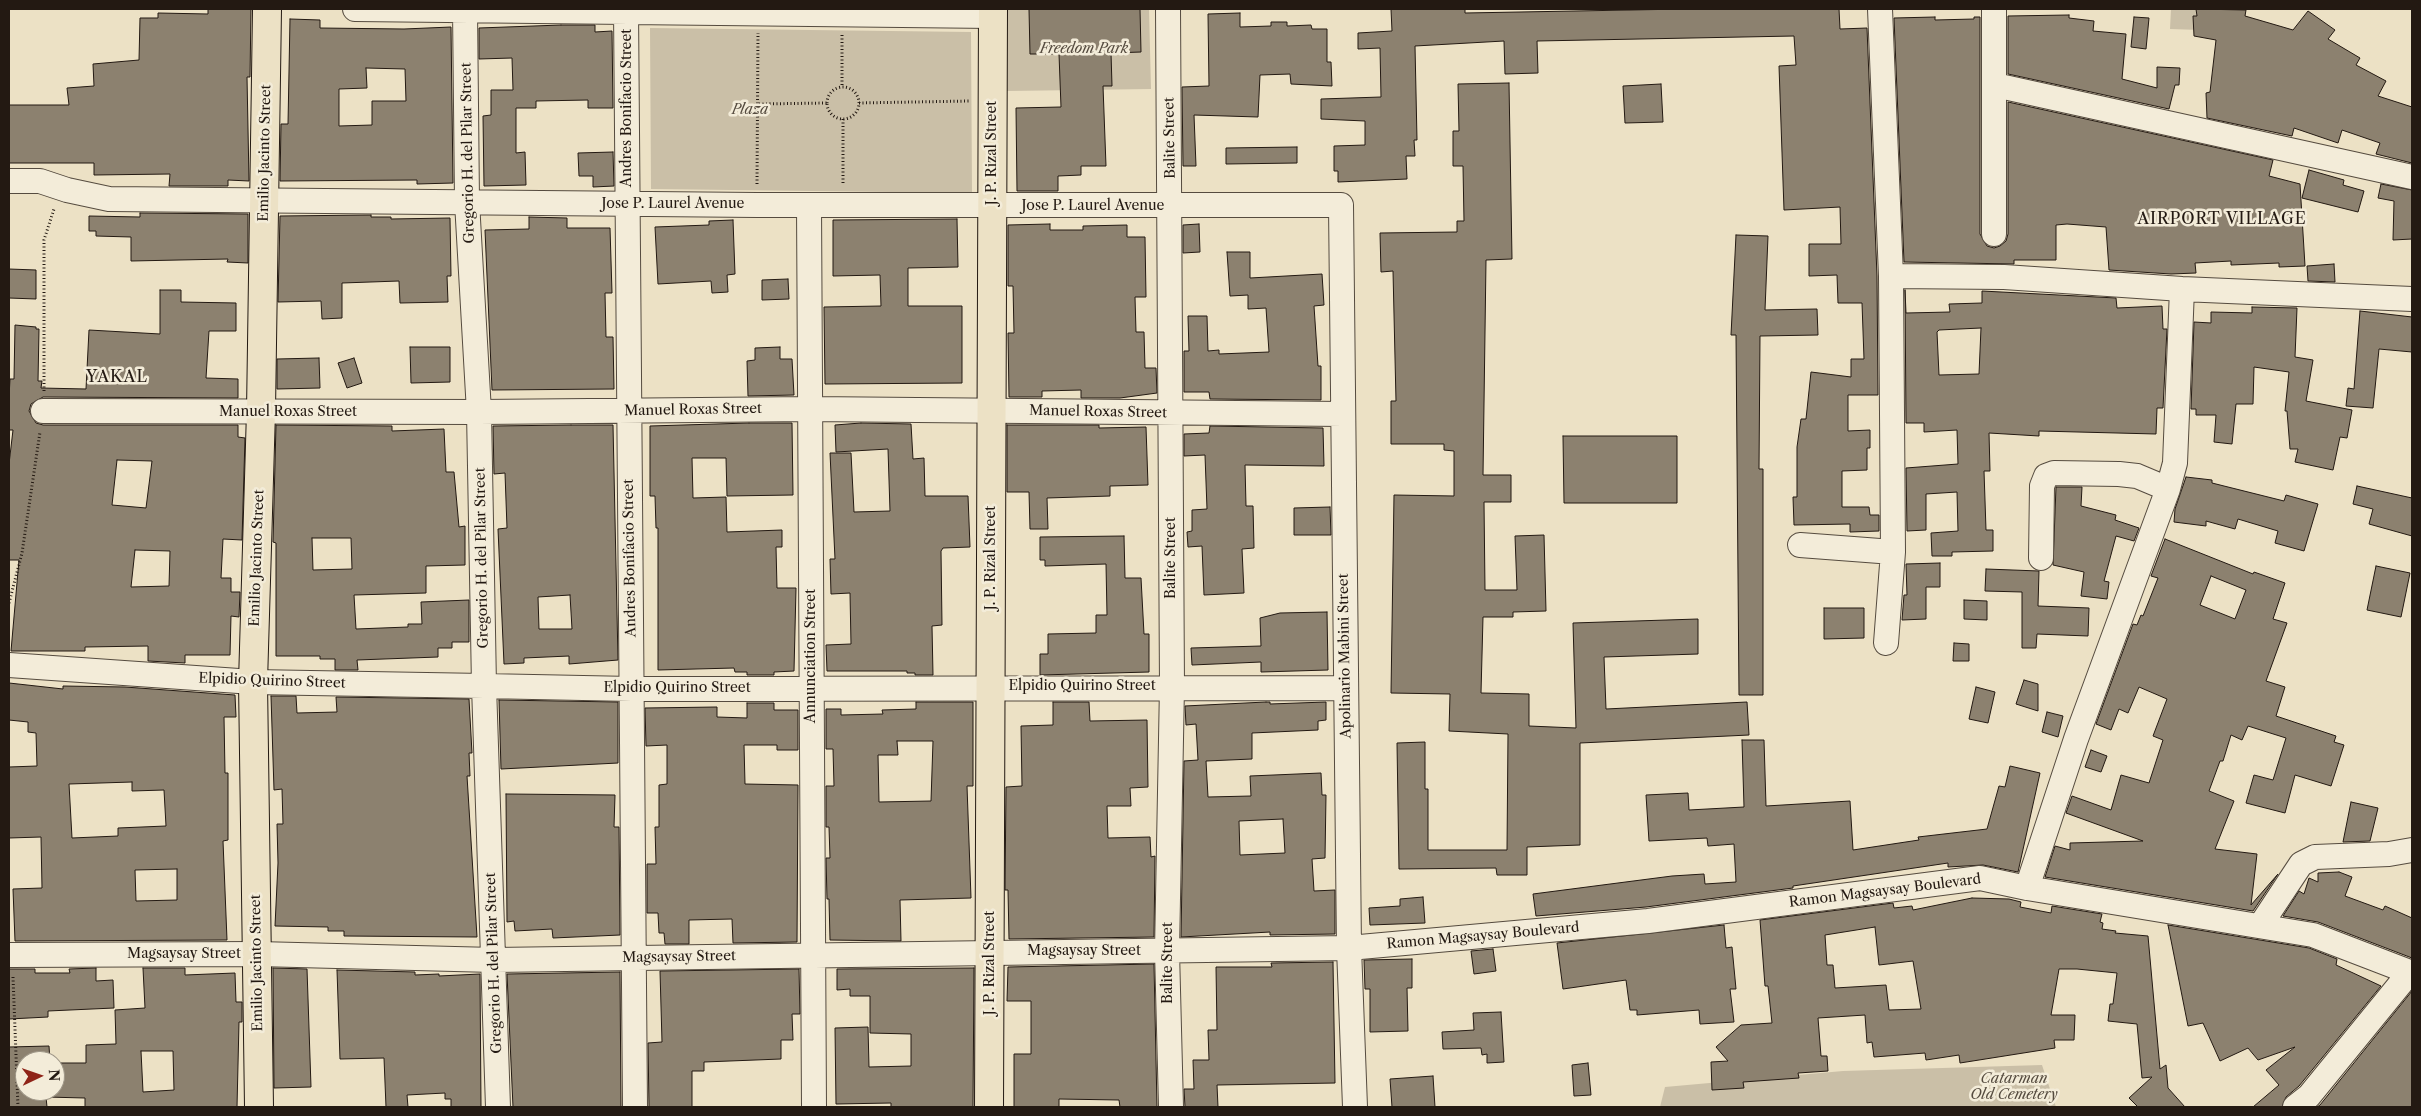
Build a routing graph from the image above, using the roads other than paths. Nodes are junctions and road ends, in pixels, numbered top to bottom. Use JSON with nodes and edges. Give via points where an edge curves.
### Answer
{"nodes":[{"id":1,"x":267,"y":9,"type":"edge"},
{"id":2,"x":355,"y":9,"type":"edge"},
{"id":3,"x":1168,"y":9,"type":"edge"},
{"id":4,"x":1880,"y":9,"type":"edge"},
{"id":5,"x":1994,"y":9,"type":"edge"},
{"id":6,"x":465,"y":10,"type":"edge"},
{"id":7,"x":626,"y":11,"type":"edge"},
{"id":8,"x":993,"y":12,"type":"edge"},
{"id":9,"x":1995,"y":85,"type":"junction"},
{"id":10,"x":2412,"y":177,"type":"edge"},
{"id":11,"x":9,"y":181,"type":"edge"},
{"id":12,"x":264,"y":200,"type":"junction"},
{"id":13,"x":467,"y":202,"type":"junction"},
{"id":14,"x":627,"y":204,"type":"junction"},
{"id":15,"x":809,"y":205,"type":"junction"},
{"id":16,"x":992,"y":206,"type":"junction"},
{"id":17,"x":1170,"y":206,"type":"junction"},
{"id":18,"x":1341,"y":206,"type":"joint"},
{"id":19,"x":1994,"y":234,"type":"dead end"},
{"id":20,"x":1891,"y":276,"type":"junction"},
{"id":21,"x":2182,"y":289,"type":"junction"},
{"id":22,"x":2412,"y":299,"type":"edge"},
{"id":23,"x":811,"y":409,"type":"junction"},
{"id":24,"x":991,"y":410,"type":"junction"},
{"id":25,"x":43,"y":411,"type":"dead end"},
{"id":26,"x":261,"y":411,"type":"junction"},
{"id":27,"x":629,"y":411,"type":"junction"},
{"id":28,"x":479,"y":412,"type":"junction"},
{"id":29,"x":1170,"y":412,"type":"junction"},
{"id":30,"x":1343,"y":414,"type":"junction"},
{"id":31,"x":2168,"y":489,"type":"junction"},
{"id":32,"x":1800,"y":545,"type":"dead end"},
{"id":33,"x":1893,"y":552,"type":"junction"},
{"id":34,"x":2041,"y":558,"type":"dead end"},
{"id":35,"x":1886,"y":642,"type":"dead end"},
{"id":36,"x":9,"y":665,"type":"edge"},
{"id":37,"x":254,"y":682,"type":"junction"},
{"id":38,"x":484,"y":686,"type":"junction"},
{"id":39,"x":990,"y":686,"type":"junction"},
{"id":40,"x":1172,"y":686,"type":"junction"},
{"id":41,"x":810,"y":687,"type":"junction"},
{"id":42,"x":1346,"y":688,"type":"junction"},
{"id":43,"x":632,"y":689,"type":"junction"},
{"id":44,"x":2412,"y":850,"type":"edge"},
{"id":45,"x":2027,"y":888,"type":"junction"},
{"id":46,"x":2260,"y":926,"type":"junction"},
{"id":47,"x":1348,"y":948,"type":"junction"},
{"id":48,"x":1167,"y":951,"type":"junction"},
{"id":49,"x":990,"y":952,"type":"junction"},
{"id":50,"x":258,"y":954,"type":"junction"},
{"id":51,"x":10,"y":955,"type":"edge"},
{"id":52,"x":812,"y":955,"type":"junction"},
{"id":53,"x":634,"y":958,"type":"junction"},
{"id":54,"x":494,"y":960,"type":"junction"},
{"id":55,"x":2411,"y":972,"type":"edge"},
{"id":56,"x":259,"y":1107,"type":"edge"},
{"id":57,"x":498,"y":1107,"type":"edge"},
{"id":58,"x":635,"y":1107,"type":"edge"},
{"id":59,"x":814,"y":1107,"type":"edge"},
{"id":60,"x":989,"y":1107,"type":"edge"},
{"id":61,"x":1171,"y":1107,"type":"edge"},
{"id":62,"x":1355,"y":1107,"type":"edge"},
{"id":63,"x":2295,"y":1107,"type":"edge"}],
"edges":[{"from":1,"to":12,"type":"main road","name":"Emilio Jacinto Street"},
{"from":2,"to":6,"type":"street"},
{"from":3,"to":17,"type":"street","name":"Balite Street"},
{"from":4,"to":20,"type":"street"},
{"from":5,"to":9,"type":"street"},
{"from":6,"to":7,"type":"street"},
{"from":6,"to":13,"type":"street","name":"Gregorio H. del Pilar Street"},
{"from":7,"to":8,"type":"street","via":[[841,15]]},
{"from":7,"to":14,"type":"street","name":"Andres Bonifacio Street"},
{"from":8,"to":16,"type":"main road","name":"J. P. Rizal Street"},
{"from":9,"to":10,"type":"street"},
{"from":9,"to":19,"type":"street"},
{"from":11,"to":12,"type":"street","name":"Jose P. Laurel Avenue","via":[[40,181],[109,199]]},
{"from":12,"to":13,"type":"street","name":"Jose P. Laurel Avenue"},
{"from":12,"to":26,"type":"main road","name":"Emilio Jacinto Street"},
{"from":13,"to":14,"type":"street","name":"Jose P. Laurel Avenue"},
{"from":13,"to":28,"type":"street","name":"Gregorio H. del Pilar Street"},
{"from":14,"to":15,"type":"street","name":"Jose P. Laurel Avenue"},
{"from":14,"to":27,"type":"street","name":"Andres Bonifacio Street"},
{"from":15,"to":16,"type":"street","name":"Jose P. Laurel Avenue"},
{"from":15,"to":23,"type":"street","name":"Annunciation Street"},
{"from":16,"to":17,"type":"street","name":"Jose P. Laurel Avenue"},
{"from":16,"to":24,"type":"main road","name":"J. P. Rizal Street"},
{"from":17,"to":18,"type":"street","name":"Jose P. Laurel Avenue"},
{"from":17,"to":29,"type":"street","name":"Balite Street"},
{"from":18,"to":30,"type":"street","name":"Apolinario Mabini Street"},
{"from":20,"to":21,"type":"street","via":[[2004,277]]},
{"from":20,"to":33,"type":"street"},
{"from":21,"to":22,"type":"street"},
{"from":21,"to":31,"type":"street","via":[[2178,435]]},
{"from":23,"to":24,"type":"street","name":"Manuel Roxas Street"},
{"from":23,"to":27,"type":"street","name":"Manuel Roxas Street"},
{"from":23,"to":41,"type":"street","name":"Annunciation Street"},
{"from":24,"to":29,"type":"street","name":"Manuel Roxas Street"},
{"from":24,"to":39,"type":"main road","name":"J. P. Rizal Street"},
{"from":25,"to":26,"type":"street","name":"Manuel Roxas Street"},
{"from":26,"to":28,"type":"street","name":"Manuel Roxas Street"},
{"from":26,"to":37,"type":"main road","name":"Emilio Jacinto Street"},
{"from":27,"to":28,"type":"street","name":"Manuel Roxas Street"},
{"from":27,"to":43,"type":"street","name":"Andres Bonifacio Street"},
{"from":28,"to":38,"type":"street","name":"Gregorio H. del Pilar Street"},
{"from":29,"to":30,"type":"street","name":"Manuel Roxas Street"},
{"from":29,"to":40,"type":"street","name":"Balite Street"},
{"from":30,"to":42,"type":"street","name":"Apolinario Mabini Street"},
{"from":31,"to":34,"type":"street","via":[[2137,476],[2119,474],[2054,473],[2046,476],[2042,486]]},
{"from":31,"to":45,"type":"street","via":[[2083,721]]},
{"from":32,"to":33,"type":"street"},
{"from":33,"to":35,"type":"street"},
{"from":36,"to":37,"type":"street","name":"Elpidio Quirino Street"},
{"from":37,"to":38,"type":"street","name":"Elpidio Quirino Street"},
{"from":37,"to":50,"type":"main road","name":"Emilio Jacinto Street"},
{"from":38,"to":43,"type":"street","name":"Elpidio Quirino Street"},
{"from":38,"to":54,"type":"street","name":"Gregorio H. del Pilar Street"},
{"from":39,"to":40,"type":"street","name":"Elpidio Quirino Street"},
{"from":39,"to":41,"type":"street","name":"Elpidio Quirino Street"},
{"from":39,"to":49,"type":"main road","name":"J. P. Rizal Street"},
{"from":40,"to":42,"type":"street","name":"Elpidio Quirino Street"},
{"from":40,"to":48,"type":"street","name":"Balite Street"},
{"from":41,"to":43,"type":"street","name":"Elpidio Quirino Street"},
{"from":41,"to":52,"type":"street","name":"Annunciation Street"},
{"from":42,"to":47,"type":"street","name":"Apolinario Mabini Street"},
{"from":43,"to":53,"type":"street","name":"Andres Bonifacio Street"},
{"from":44,"to":46,"type":"street","via":[[2315,857],[2301,864]]},
{"from":45,"to":46,"type":"street","name":"Ramon Magsaysay Boulevard"},
{"from":45,"to":47,"type":"street","name":"Ramon Magsaysay Boulevard","via":[[1980,878],[1648,921]]},
{"from":46,"to":55,"type":"street","name":"Ramon Magsaysay Boulevard","via":[[2313,935]]},
{"from":47,"to":48,"type":"street","name":"Magsaysay Street"},
{"from":47,"to":62,"type":"street","name":"Apolinario Mabini Street"},
{"from":48,"to":49,"type":"street","name":"Magsaysay Street"},
{"from":48,"to":61,"type":"street","name":"Balite Street"},
{"from":49,"to":52,"type":"street","name":"Magsaysay Street"},
{"from":49,"to":60,"type":"main road","name":"J. P. Rizal Street"},
{"from":50,"to":51,"type":"street","name":"Magsaysay Street"},
{"from":50,"to":54,"type":"street","name":"Magsaysay Street"},
{"from":50,"to":56,"type":"main road","name":"Emilio Jacinto Street"},
{"from":52,"to":53,"type":"street","name":"Magsaysay Street"},
{"from":52,"to":59,"type":"street","name":"Annunciation Street"},
{"from":53,"to":54,"type":"street","name":"Magsaysay Street"},
{"from":53,"to":58,"type":"street","name":"Andres Bonifacio Street"},
{"from":54,"to":57,"type":"street","name":"Gregorio H. del Pilar Street"},
{"from":55,"to":63,"type":"street","via":[[2309,1096]]}]}
